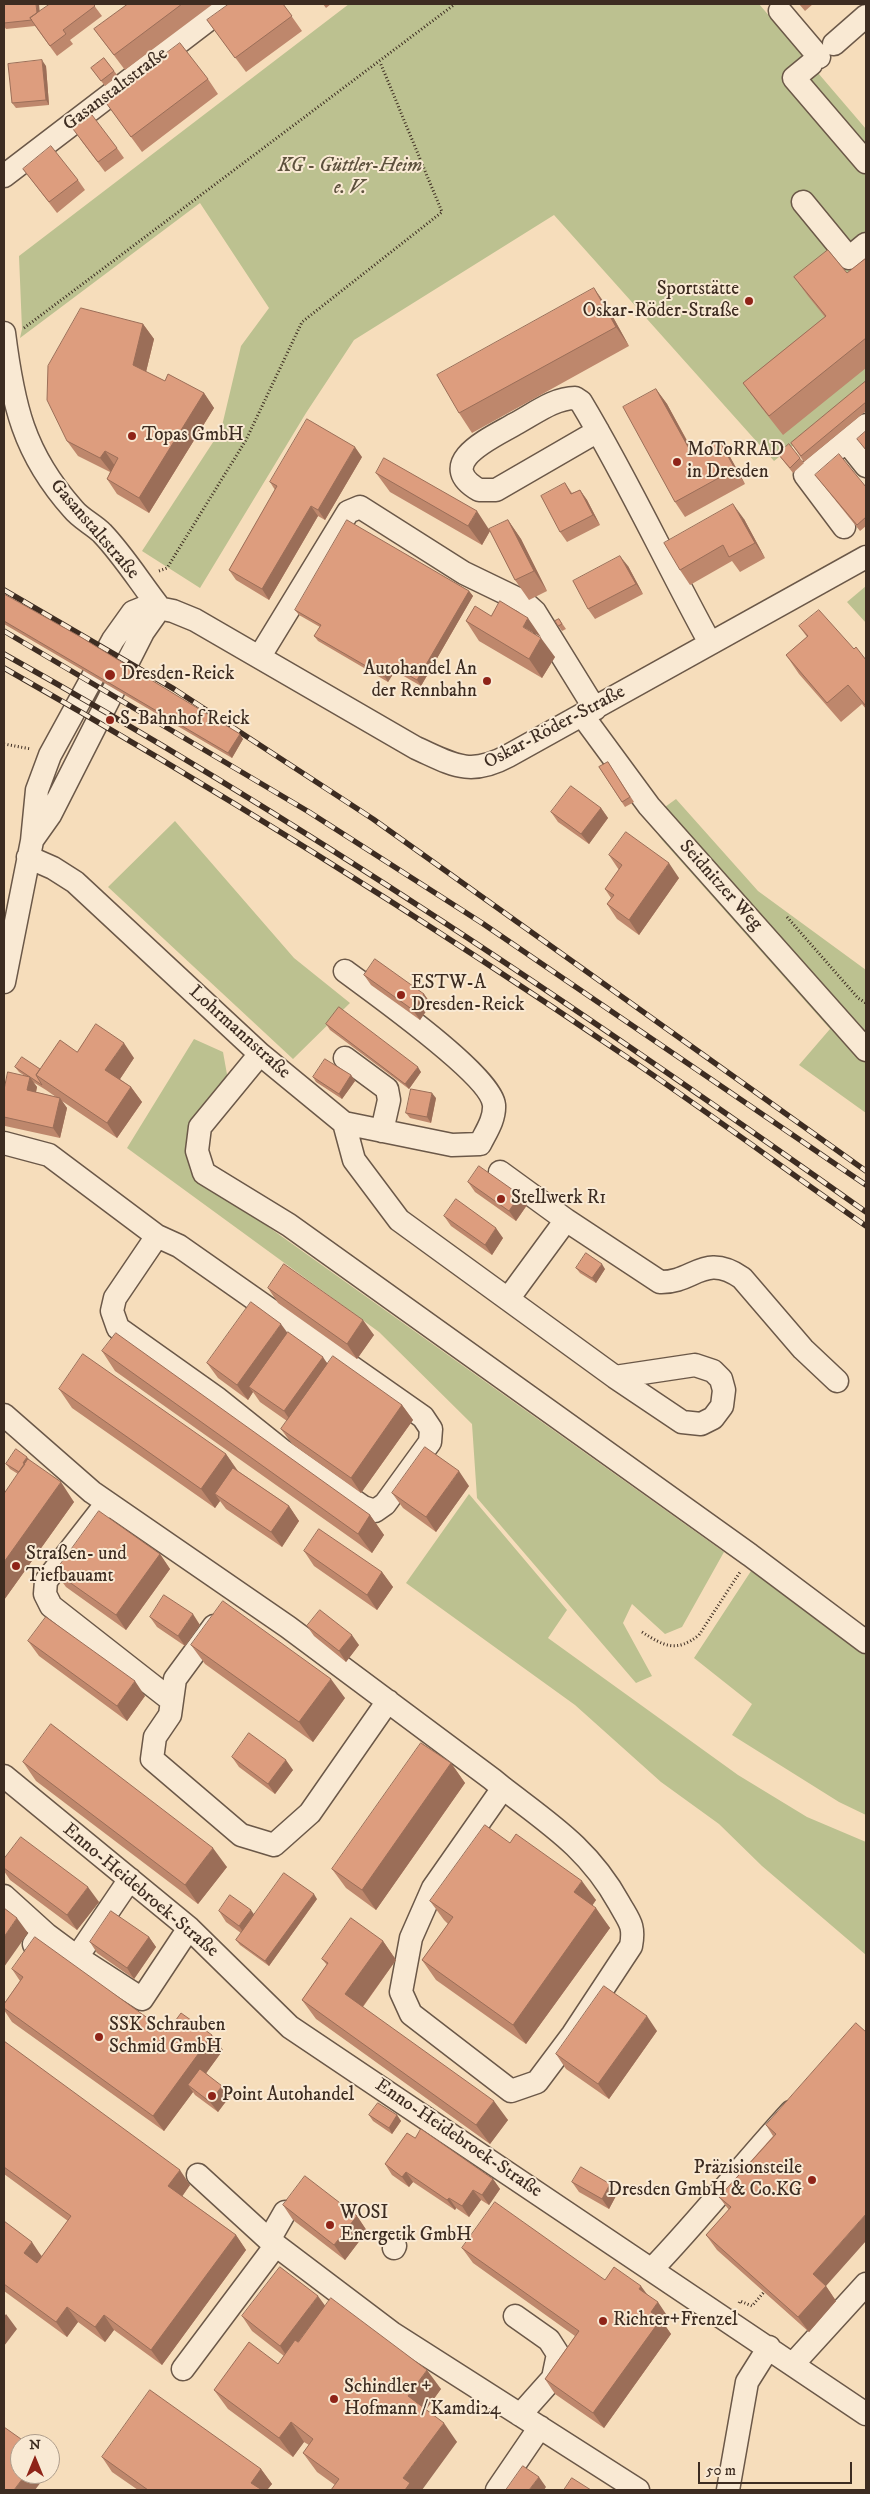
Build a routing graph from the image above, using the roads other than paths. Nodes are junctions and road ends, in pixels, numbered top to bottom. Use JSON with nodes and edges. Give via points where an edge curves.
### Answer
{"nodes":[{"id":1,"x":229,"y":4,"type":"edge"},
{"id":2,"x":780,"y":11,"type":"dead end"},
{"id":3,"x":866,"y":16,"type":"edge"},
{"id":4,"x":821,"y":55,"type":"junction"},
{"id":5,"x":866,"y":162,"type":"edge"},
{"id":6,"x":4,"y":176,"type":"edge"},
{"id":7,"x":803,"y":202,"type":"dead end"},
{"id":8,"x":866,"y":244,"type":"edge"},
{"id":9,"x":10,"y":331,"type":"edge"},
{"id":10,"x":866,"y":425,"type":"edge"},
{"id":11,"x":598,"y":431,"type":"junction"},
{"id":12,"x":846,"y":441,"type":"junction"},
{"id":13,"x":866,"y":466,"type":"edge"},
{"id":14,"x":844,"y":528,"type":"dead end"},
{"id":15,"x":866,"y":556,"type":"edge"},
{"id":16,"x":160,"y":608,"type":"junction"},
{"id":17,"x":710,"y":643,"type":"junction"},
{"id":18,"x":260,"y":656,"type":"junction"},
{"id":19,"x":589,"y":712,"type":"junction"},
{"id":20,"x":30,"y":849,"type":"junction"},
{"id":21,"x":345,"y":970,"type":"dead end"},
{"id":22,"x":4,"y":982,"type":"edge"},
{"id":23,"x":866,"y":1050,"type":"edge"},
{"id":24,"x":260,"y":1054,"type":"junction"},
{"id":25,"x":345,"y":1058,"type":"dead end"},
{"id":26,"x":344,"y":1122,"type":"junction"},
{"id":27,"x":382,"y":1131,"type":"junction"},
{"id":28,"x":4,"y":1143,"type":"edge"},
{"id":29,"x":500,"y":1172,"type":"dead end"},
{"id":30,"x":566,"y":1220,"type":"junction"},
{"id":31,"x":156,"y":1236,"type":"junction"},
{"id":32,"x":508,"y":1299,"type":"junction"},
{"id":33,"x":615,"y":1377,"type":"dead end"},
{"id":34,"x":837,"y":1381,"type":"dead end"},
{"id":35,"x":4,"y":1415,"type":"edge"},
{"id":36,"x":107,"y":1502,"type":"junction"},
{"id":37,"x":238,"y":1593,"type":"junction"},
{"id":38,"x":866,"y":1642,"type":"edge"},
{"id":39,"x":171,"y":1700,"type":"junction"},
{"id":40,"x":388,"y":1701,"type":"junction"},
{"id":41,"x":4,"y":1776,"type":"edge"},
{"id":42,"x":503,"y":1788,"type":"junction"},
{"id":43,"x":130,"y":1880,"type":"junction"},
{"id":44,"x":4,"y":1896,"type":"edge"},
{"id":45,"x":189,"y":1928,"type":"junction"},
{"id":46,"x":78,"y":1957,"type":"junction"},
{"id":47,"x":803,"y":2099,"type":"edge"},
{"id":48,"x":198,"y":2175,"type":"dead end"},
{"id":49,"x":284,"y":2212,"type":"edge"},
{"id":50,"x":273,"y":2243,"type":"junction"},
{"id":51,"x":652,"y":2268,"type":"junction"},
{"id":52,"x":866,"y":2284,"type":"edge"},
{"id":53,"x":515,"y":2316,"type":"dead end"},
{"id":54,"x":769,"y":2348,"type":"junction"},
{"id":55,"x":793,"y":2364,"type":"junction"},
{"id":56,"x":184,"y":2369,"type":"dead end"},
{"id":57,"x":866,"y":2414,"type":"edge"},
{"id":58,"x":520,"y":2415,"type":"junction"},
{"id":59,"x":540,"y":2427,"type":"junction"},
{"id":60,"x":497,"y":2490,"type":"edge"},
{"id":61,"x":638,"y":2490,"type":"edge"},
{"id":62,"x":728,"y":2490,"type":"edge"}],
"edges":[{"from":1,"to":6,"type":"street","name":"Gasanstaltstraße"},
{"from":2,"to":4,"type":"street"},
{"from":3,"to":4,"type":"street"},
{"from":4,"to":5,"type":"street","via":[[794,78]]},
{"from":7,"to":8,"type":"street","via":[[830,251],[849,258]]},
{"from":9,"to":16,"type":"street","name":"Gasanstaltstraße","via":[[11,391],[32,450],[52,485],[74,511],[101,533]]},
{"from":10,"to":12,"type":"street"},
{"from":11,"to":11,"type":"street","via":[[581,402],[575,398],[563,400],[473,448],[463,462],[463,471],[466,479],[479,490],[496,490]]},
{"from":11,"to":17,"type":"street"},
{"from":12,"to":13,"type":"street"},
{"from":12,"to":14,"type":"street","via":[[805,474]]},
{"from":15,"to":17,"type":"street","name":"Oskar-Röder-Straße"},
{"from":16,"to":18,"type":"street","name":"Oskar-Röder-Straße","via":[[195,620]]},
{"from":16,"to":20,"type":"street","via":[[148,606],[133,612],[50,755],[37,790]]},
{"from":17,"to":19,"type":"street","name":"Oskar-Röder-Straße"},
{"from":18,"to":19,"type":"street","name":"Oskar-Röder-Straße","via":[[416,748],[454,765],[475,769],[495,764]]},
{"from":18,"to":19,"type":"street","name":"Seidnitzer Weg","via":[[348,512],[360,507],[464,573],[524,602],[535,612]]},
{"from":19,"to":23,"type":"street","name":"Seidnitzer Weg","via":[[649,806]]},
{"from":20,"to":22,"type":"street"},
{"from":20,"to":24,"type":"street","name":"Lohrmannstraße","via":[[75,882]]},
{"from":21,"to":27,"type":"street","name":"Lohrmannstraße","via":[[479,1078],[494,1103],[492,1120],[480,1144],[452,1145]]},
{"from":24,"to":26,"type":"street","name":"Lohrmannstraße"},
{"from":24,"to":38,"type":"street","via":[[200,1127],[197,1150],[204,1173],[289,1225],[750,1555]]},
{"from":25,"to":27,"type":"street","via":[[387,1089],[389,1100]]},
{"from":26,"to":27,"type":"street","name":"Lohrmannstraße"},
{"from":26,"to":32,"type":"street","via":[[354,1160],[399,1220]]},
{"from":28,"to":31,"type":"street","via":[[49,1155]]},
{"from":29,"to":30,"type":"street"},
{"from":30,"to":32,"type":"street"},
{"from":30,"to":34,"type":"street","via":[[660,1282],[674,1281],[705,1268],[725,1268],[732,1272],[742,1278],[803,1349]]},
{"from":31,"to":31,"type":"street","via":[[115,1298],[112,1311],[118,1328],[218,1399],[283,1452],[363,1507],[375,1511],[385,1504],[430,1442],[432,1429],[423,1417],[178,1246]]},
{"from":32,"to":33,"type":"street"},
{"from":35,"to":36,"type":"street"},
{"from":36,"to":37,"type":"street"},
{"from":36,"to":39,"type":"street","via":[[46,1581],[45,1594],[51,1606]]},
{"from":37,"to":39,"type":"street","via":[[175,1679]]},
{"from":37,"to":40,"type":"street"},
{"from":39,"to":40,"type":"street","via":[[170,1714],[155,1737],[152,1759],[241,1835],[274,1845],[310,1812]]},
{"from":40,"to":42,"type":"street"},
{"from":41,"to":43,"type":"street","name":"Enno-Heidebroek-Straße"},
{"from":42,"to":42,"type":"street","via":[[575,1844],[605,1879],[634,1930],[631,1946],[538,2082],[511,2091],[411,2014],[401,1992],[411,1938],[433,1888]]},
{"from":43,"to":45,"type":"street","name":"Enno-Heidebroek-Straße"},
{"from":43,"to":46,"type":"street"},
{"from":44,"to":46,"type":"street","via":[[40,1939]]},
{"from":45,"to":46,"type":"street","via":[[142,1999]]},
{"from":45,"to":51,"type":"street","name":"Enno-Heidebroek-Straße","via":[[290,2027]]},
{"from":47,"to":51,"type":"street","via":[[752,2154],[686,2244]]},
{"from":48,"to":50,"type":"street"},
{"from":49,"to":50,"type":"street"},
{"from":50,"to":56,"type":"street"},
{"from":50,"to":58,"type":"street"},
{"from":51,"to":54,"type":"street","name":"Enno-Heidebroek-Straße"},
{"from":52,"to":55,"type":"street","via":[[836,2331]]},
{"from":53,"to":58,"type":"street","via":[[549,2340],[558,2354],[553,2378]]},
{"from":54,"to":55,"type":"street","name":"Enno-Heidebroek-Straße"},
{"from":54,"to":62,"type":"street","via":[[747,2382]]},
{"from":55,"to":57,"type":"street","name":"Enno-Heidebroek-Straße"},
{"from":58,"to":59,"type":"street"},
{"from":59,"to":60,"type":"street"},
{"from":59,"to":61,"type":"street"}]}
